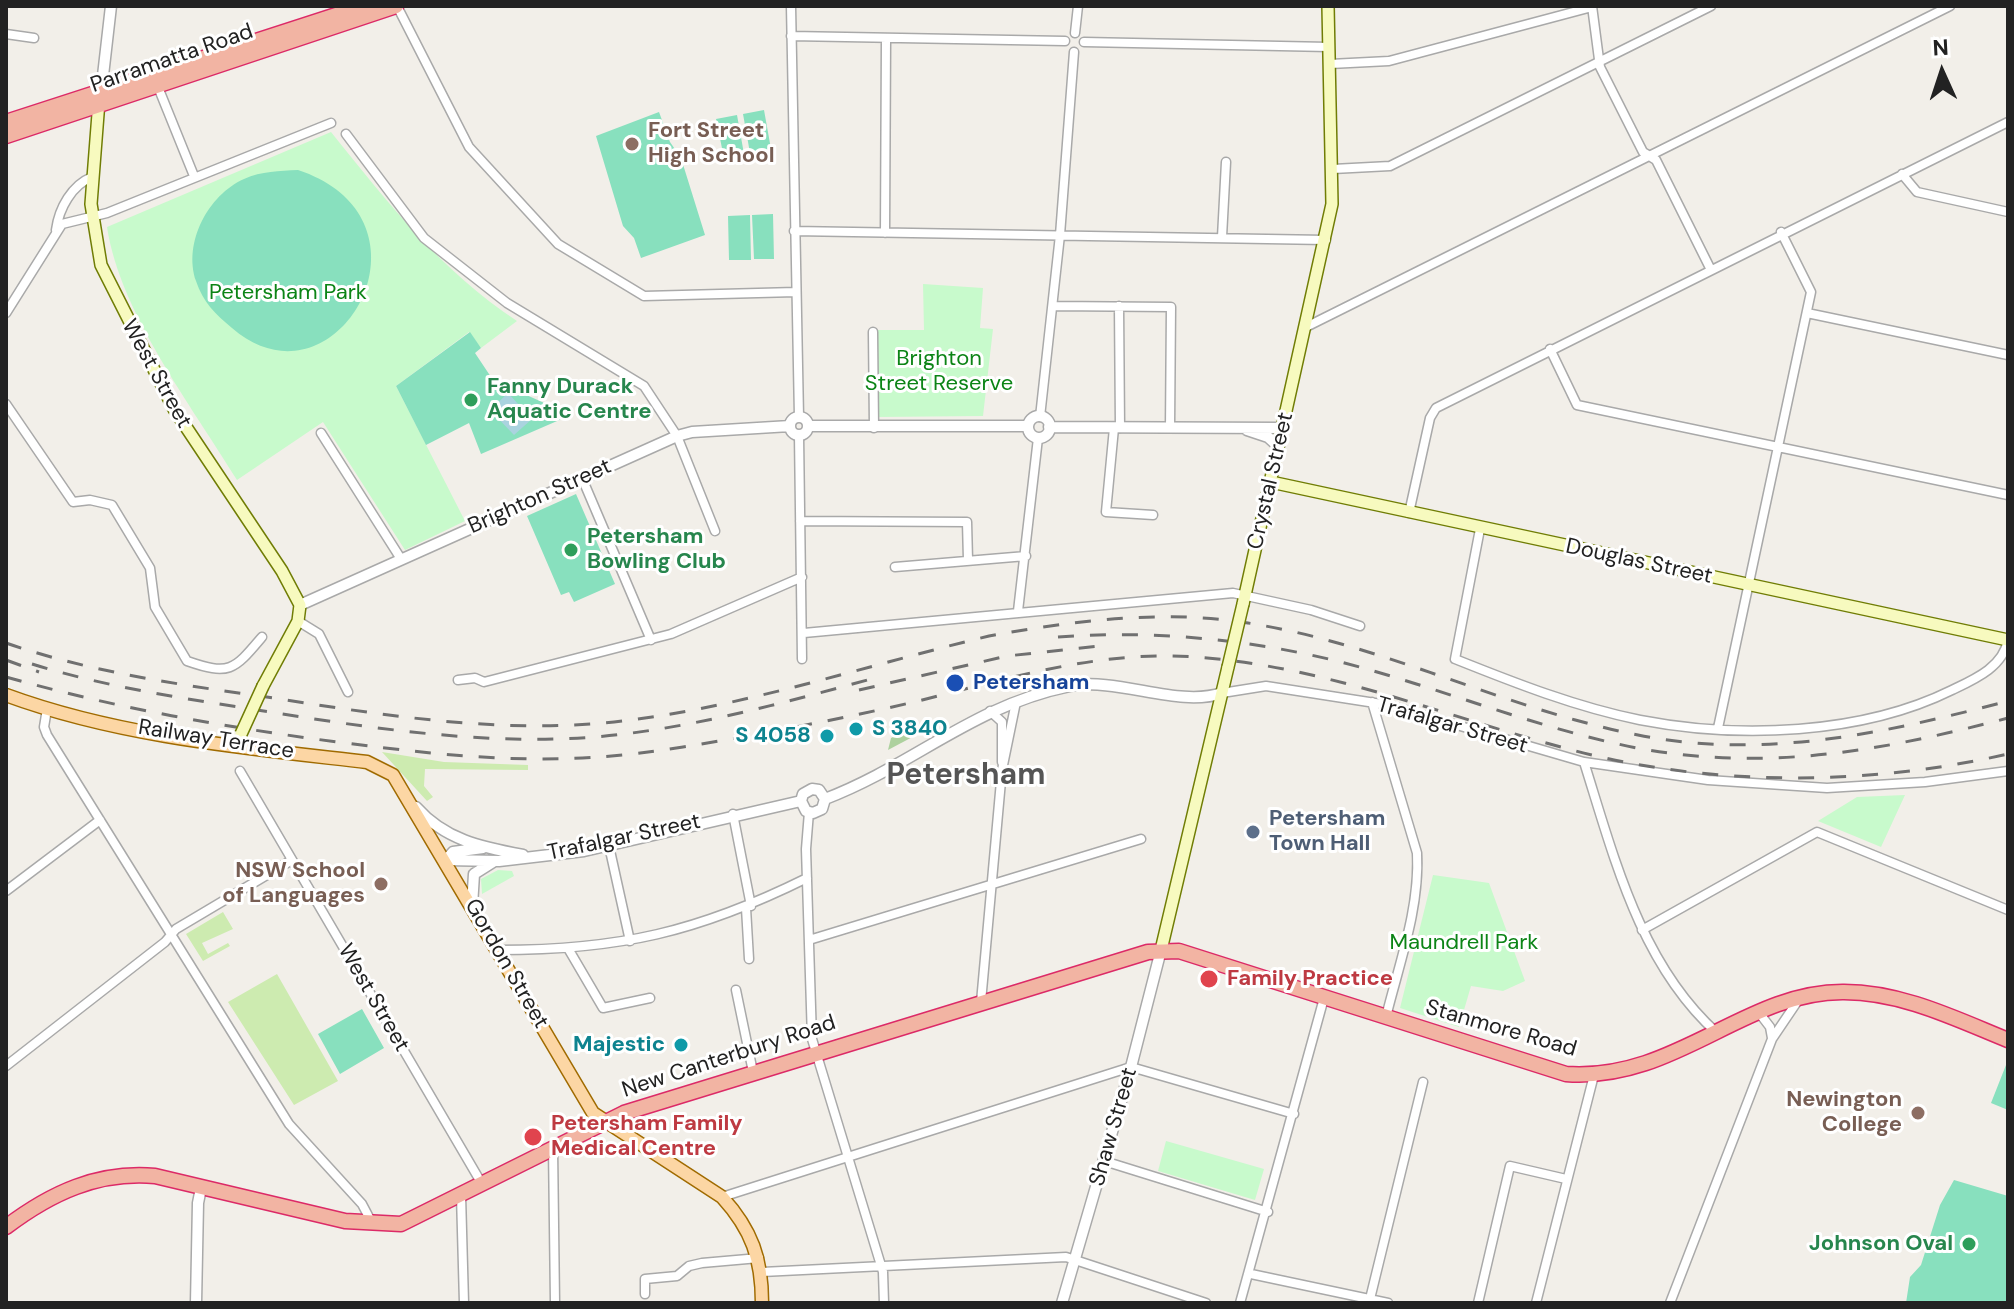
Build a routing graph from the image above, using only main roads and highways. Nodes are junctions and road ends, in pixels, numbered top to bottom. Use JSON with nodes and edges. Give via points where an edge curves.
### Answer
{"nodes":[{"id":1,"x":364,"y":6,"type":"edge"},
{"id":2,"x":396,"y":6,"type":"edge"},
{"id":3,"x":1328,"y":6,"type":"edge"},
{"id":4,"x":344,"y":9,"type":"edge"},
{"id":5,"x":100,"y":100,"type":"junction"},
{"id":6,"x":6,"y":122,"type":"edge"},
{"id":7,"x":6,"y":136,"type":"edge"},
{"id":8,"x":1271,"y":482,"type":"junction"},
{"id":9,"x":2008,"y":640,"type":"edge"},
{"id":10,"x":6,"y":695,"type":"edge"},
{"id":11,"x":239,"y":740,"type":"junction"},
{"id":12,"x":412,"y":802,"type":"joint"},
{"id":13,"x":1161,"y":950,"type":"junction"},
{"id":14,"x":2008,"y":1040,"type":"edge"},
{"id":15,"x":605,"y":1121,"type":"junction"},
{"id":16,"x":6,"y":1227,"type":"edge"},
{"id":17,"x":762,"y":1303,"type":"edge"}],
"edges":[{"from":1,"to":4,"type":"highway","name":"Parramatta Road"},
{"from":2,"to":5,"type":"highway","name":"Parramatta Road","via":[[158,87]]},
{"from":3,"to":8,"type":"main road","name":"Crystal Street","via":[[1332,204]]},
{"from":4,"to":5,"type":"highway","name":"Parramatta Road"},
{"from":5,"to":6,"type":"highway","name":"Parramatta Road"},
{"from":5,"to":7,"type":"highway","name":"Parramatta Road"},
{"from":5,"to":11,"type":"main road","name":"West Street","bridge":true,"via":[[91,219],[101,265],[162,388],[300,605],[298,621]]},
{"from":8,"to":9,"type":"main road","name":"Douglas Street"},
{"from":8,"to":13,"type":"main road","name":"Crystal Street","bridge":true},
{"from":10,"to":11,"type":"main road","name":"Railway Terrace","via":[[47,709]]},
{"from":11,"to":12,"type":"main road","name":"Railway Terrace","via":[[379,765]]},
{"from":12,"to":15,"type":"main road","name":"Gordon Street","via":[[589,1107]]},
{"from":13,"to":14,"type":"highway","name":"Stanmore Road","via":[[1179,951],[1550,1071],[1594,1075],[1648,1065],[1799,999],[1843,992],[1883,995]]},
{"from":13,"to":15,"type":"highway","name":"New Canterbury Road"},
{"from":15,"to":16,"type":"highway","name":"New Canterbury Road","via":[[401,1224],[320,1216],[155,1176],[110,1176],[60,1192]]},
{"from":15,"to":17,"type":"main road","name":"Gordon Street","via":[[722,1197],[745,1225],[759,1258]]}]}
